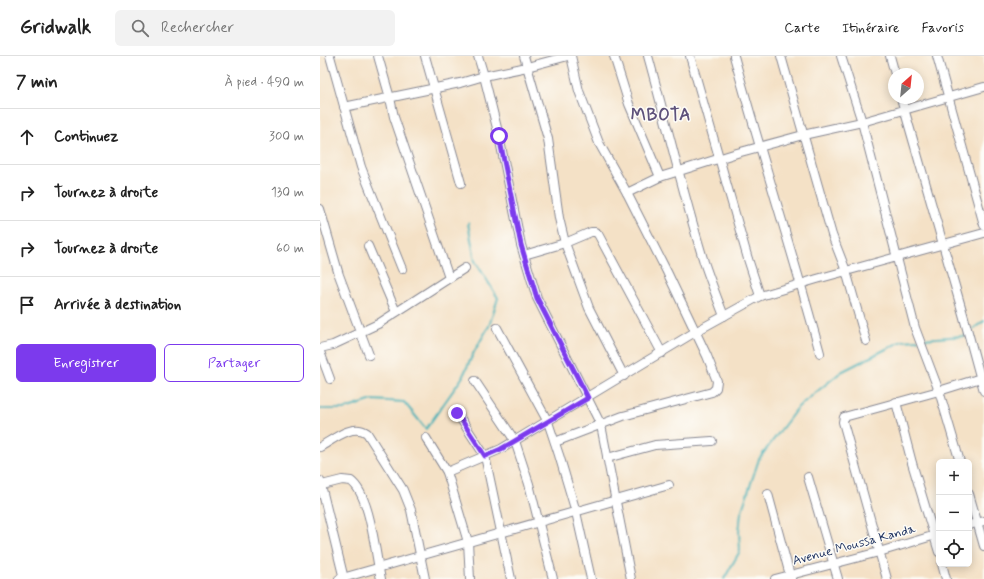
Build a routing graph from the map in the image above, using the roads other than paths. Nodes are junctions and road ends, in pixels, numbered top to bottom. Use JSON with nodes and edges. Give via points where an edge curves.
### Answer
{"nodes":[{"id":1,"x":330,"y":56,"type":"edge"},
{"id":2,"x":378,"y":56,"type":"edge"},
{"id":3,"x":425,"y":56,"type":"edge"},
{"id":4,"x":478,"y":56,"type":"edge"},
{"id":5,"x":524,"y":56,"type":"edge"},
{"id":6,"x":569,"y":56,"type":"edge"},
{"id":7,"x":614,"y":56,"type":"edge"},
{"id":8,"x":648,"y":56,"type":"edge"},
{"id":9,"x":690,"y":56,"type":"edge"},
{"id":10,"x":734,"y":56,"type":"edge"},
{"id":11,"x":781,"y":56,"type":"edge"},
{"id":12,"x":841,"y":56,"type":"edge"},
{"id":13,"x":890,"y":56,"type":"edge"},
{"id":14,"x":937,"y":56,"type":"edge"},
{"id":15,"x":527,"y":67,"type":"junction"},
{"id":16,"x":893,"y":68,"type":"edge"},
{"id":17,"x":484,"y":76,"type":"junction"},
{"id":18,"x":984,"y":87,"type":"edge"},
{"id":19,"x":434,"y":89,"type":"junction"},
{"id":20,"x":948,"y":96,"type":"junction"},
{"id":21,"x":390,"y":98,"type":"junction"},
{"id":22,"x":902,"y":104,"type":"edge"},
{"id":23,"x":344,"y":107,"type":"junction"},
{"id":24,"x":904,"y":110,"type":"junction"},
{"id":25,"x":862,"y":122,"type":"junction"},
{"id":26,"x":803,"y":135,"type":"junction"},
{"id":27,"x":759,"y":148,"type":"junction"},
{"id":28,"x":720,"y":159,"type":"junction"},
{"id":29,"x":680,"y":172,"type":"junction"},
{"id":30,"x":660,"y":177,"type":"junction"},
{"id":31,"x":461,"y":183,"type":"dead end"},
{"id":32,"x":627,"y":193,"type":"junction"},
{"id":33,"x":320,"y":209,"type":"edge"},
{"id":34,"x":984,"y":226,"type":"edge"},
{"id":35,"x":984,"y":233,"type":"edge"},
{"id":36,"x":565,"y":243,"type":"junction"},
{"id":37,"x":943,"y":245,"type":"junction"},
{"id":38,"x":368,"y":246,"type":"dead end"},
{"id":39,"x":524,"y":256,"type":"junction"},
{"id":40,"x":897,"y":258,"type":"junction"},
{"id":41,"x":465,"y":268,"type":"dead end"},
{"id":42,"x":402,"y":269,"type":"dead end"},
{"id":43,"x":846,"y":271,"type":"junction"},
{"id":44,"x":449,"y":278,"type":"junction"},
{"id":45,"x":801,"y":284,"type":"junction"},
{"id":46,"x":760,"y":296,"type":"junction"},
{"id":47,"x":396,"y":312,"type":"junction"},
{"id":48,"x":724,"y":316,"type":"junction"},
{"id":49,"x":497,"y":328,"type":"dead end"},
{"id":50,"x":695,"y":332,"type":"junction"},
{"id":51,"x":361,"y":333,"type":"junction"},
{"id":52,"x":866,"y":341,"type":"dead end"},
{"id":53,"x":320,"y":348,"type":"edge"},
{"id":54,"x":320,"y":352,"type":"edge"},
{"id":55,"x":662,"y":352,"type":"junction"},
{"id":56,"x":820,"y":353,"type":"dead end"},
{"id":57,"x":369,"y":355,"type":"dead end"},
{"id":58,"x":624,"y":376,"type":"junction"},
{"id":59,"x":982,"y":377,"type":"edge"},
{"id":60,"x":330,"y":379,"type":"dead end"},
{"id":61,"x":475,"y":381,"type":"dead end"},
{"id":62,"x":984,"y":390,"type":"edge"},
{"id":63,"x":939,"y":391,"type":"junction"},
{"id":64,"x":588,"y":398,"type":"junction"},
{"id":65,"x":896,"y":402,"type":"junction"},
{"id":66,"x":457,"y":413,"type":"dead end"},
{"id":67,"x":548,"y":422,"type":"junction"},
{"id":68,"x":601,"y":425,"type":"junction"},
{"id":69,"x":426,"y":438,"type":"dead end"},
{"id":70,"x":712,"y":441,"type":"dead end"},
{"id":71,"x":515,"y":442,"type":"junction"},
{"id":72,"x":555,"y":442,"type":"junction"},
{"id":73,"x":320,"y":446,"type":"edge"},
{"id":74,"x":485,"y":456,"type":"junction"},
{"id":75,"x":607,"y":458,"type":"junction"},
{"id":76,"x":959,"y":459,"type":"edge"},
{"id":77,"x":447,"y":472,"type":"junction"},
{"id":78,"x":808,"y":477,"type":"dead end"},
{"id":79,"x":321,"y":483,"type":"edge"},
{"id":80,"x":669,"y":485,"type":"dead end"},
{"id":81,"x":768,"y":494,"type":"dead end"},
{"id":82,"x":969,"y":495,"type":"edge"},
{"id":83,"x":615,"y":501,"type":"junction"},
{"id":84,"x":576,"y":512,"type":"junction"},
{"id":85,"x":540,"y":522,"type":"junction"},
{"id":86,"x":981,"y":522,"type":"edge"},
{"id":87,"x":936,"y":531,"type":"edge"},
{"id":88,"x":502,"y":533,"type":"junction"},
{"id":89,"x":936,"y":534,"type":"edge"},
{"id":90,"x":468,"y":542,"type":"junction"},
{"id":91,"x":984,"y":546,"type":"edge"},
{"id":92,"x":879,"y":552,"type":"junction"},
{"id":93,"x":421,"y":556,"type":"junction"},
{"id":94,"x":834,"y":564,"type":"junction"},
{"id":95,"x":943,"y":567,"type":"edge"},
{"id":96,"x":378,"y":568,"type":"junction"},
{"id":97,"x":790,"y":577,"type":"edge"},
{"id":98,"x":342,"y":579,"type":"edge"},
{"id":99,"x":381,"y":579,"type":"edge"},
{"id":100,"x":426,"y":579,"type":"edge"},
{"id":101,"x":470,"y":579,"type":"edge"},
{"id":102,"x":511,"y":579,"type":"edge"},
{"id":103,"x":553,"y":579,"type":"edge"},
{"id":104,"x":591,"y":579,"type":"edge"},
{"id":105,"x":631,"y":579,"type":"edge"},
{"id":106,"x":775,"y":579,"type":"edge"},
{"id":107,"x":838,"y":579,"type":"edge"},
{"id":108,"x":887,"y":579,"type":"edge"},
{"id":109,"x":946,"y":579,"type":"edge"}],
"edges":[{"from":1,"to":23,"type":"street"},
{"from":2,"to":21,"type":"street"},
{"from":3,"to":19,"type":"street"},
{"from":4,"to":17,"type":"street"},
{"from":5,"to":15,"type":"street"},
{"from":6,"to":15,"type":"street"},
{"from":6,"to":32,"type":"street","via":[[599,143]]},
{"from":7,"to":30,"type":"street","via":[[629,104]]},
{"from":8,"to":29,"type":"street"},
{"from":9,"to":28,"type":"street"},
{"from":10,"to":27,"type":"street"},
{"from":11,"to":26,"type":"street"},
{"from":12,"to":25,"type":"street"},
{"from":13,"to":16,"type":"street"},
{"from":14,"to":20,"type":"street"},
{"from":15,"to":17,"type":"street"},
{"from":15,"to":36,"type":"street","via":[[548,139]]},
{"from":17,"to":19,"type":"street"},
{"from":17,"to":39,"type":"street"},
{"from":18,"to":20,"type":"street"},
{"from":19,"to":21,"type":"street"},
{"from":19,"to":31,"type":"street"},
{"from":20,"to":24,"type":"street"},
{"from":20,"to":34,"type":"street"},
{"from":21,"to":23,"type":"street"},
{"from":21,"to":44,"type":"street","via":[[394,117]]},
{"from":22,"to":24,"type":"street"},
{"from":23,"to":42,"type":"street","via":[[361,167]]},
{"from":24,"to":25,"type":"street"},
{"from":24,"to":37,"type":"street"},
{"from":25,"to":26,"type":"street"},
{"from":25,"to":40,"type":"street"},
{"from":26,"to":27,"type":"street"},
{"from":26,"to":43,"type":"street","via":[[832,235]]},
{"from":27,"to":28,"type":"street"},
{"from":27,"to":45,"type":"street"},
{"from":28,"to":29,"type":"street"},
{"from":28,"to":46,"type":"street"},
{"from":29,"to":30,"type":"street"},
{"from":29,"to":48,"type":"street","via":[[704,264]]},
{"from":30,"to":32,"type":"street"},
{"from":32,"to":50,"type":"street"},
{"from":33,"to":51,"type":"street","via":[[339,275]]},
{"from":35,"to":37,"type":"street"},
{"from":36,"to":39,"type":"street"},
{"from":36,"to":55,"type":"street","via":[[590,232],[598,234]]},
{"from":36,"to":58,"type":"street","via":[[589,308]]},
{"from":37,"to":40,"type":"street"},
{"from":37,"to":59,"type":"street"},
{"from":38,"to":47,"type":"street"},
{"from":39,"to":64,"type":"street","via":[[537,298]]},
{"from":40,"to":43,"type":"street"},
{"from":40,"to":63,"type":"street","via":[[915,328]]},
{"from":41,"to":44,"type":"street"},
{"from":43,"to":45,"type":"street"},
{"from":43,"to":52,"type":"street"},
{"from":44,"to":47,"type":"street"},
{"from":45,"to":46,"type":"street"},
{"from":45,"to":56,"type":"street"},
{"from":46,"to":48,"type":"street"},
{"from":47,"to":51,"type":"street"},
{"from":48,"to":50,"type":"street"},
{"from":49,"to":67,"type":"street"},
{"from":50,"to":55,"type":"street"},
{"from":50,"to":68,"type":"street","via":[[716,382],[716,388],[712,392],[623,416]]},
{"from":51,"to":53,"type":"street"},
{"from":51,"to":57,"type":"street"},
{"from":54,"to":60,"type":"street"},
{"from":55,"to":58,"type":"street"},
{"from":58,"to":64,"type":"street"},
{"from":59,"to":62,"type":"street"},
{"from":59,"to":63,"type":"street"},
{"from":61,"to":71,"type":"street"},
{"from":63,"to":65,"type":"street"},
{"from":63,"to":76,"type":"street"},
{"from":64,"to":67,"type":"street"},
{"from":64,"to":68,"type":"street"},
{"from":65,"to":87,"type":"street","via":[[912,463]]},
{"from":65,"to":92,"type":"street","via":[[844,417],[842,422]]},
{"from":66,"to":74,"type":"street"},
{"from":67,"to":71,"type":"street"},
{"from":67,"to":72,"type":"street"},
{"from":68,"to":72,"type":"street"},
{"from":68,"to":75,"type":"street"},
{"from":69,"to":77,"type":"street"},
{"from":70,"to":75,"type":"street","via":[[655,446]]},
{"from":71,"to":74,"type":"street"},
{"from":71,"to":85,"type":"street"},
{"from":72,"to":84,"type":"street"},
{"from":73,"to":93,"type":"street","via":[[356,428],[367,433],[411,510]]},
{"from":74,"to":77,"type":"street"},
{"from":74,"to":88,"type":"street"},
{"from":75,"to":83,"type":"street"},
{"from":77,"to":90,"type":"street"},
{"from":78,"to":94,"type":"street"},
{"from":79,"to":96,"type":"street","via":[[351,480],[355,484],[368,514]]},
{"from":79,"to":98,"type":"street"},
{"from":80,"to":83,"type":"street"},
{"from":81,"to":97,"type":"street"},
{"from":82,"to":86,"type":"street"},
{"from":83,"to":84,"type":"street"},
{"from":83,"to":105,"type":"street"},
{"from":84,"to":85,"type":"street"},
{"from":84,"to":104,"type":"street"},
{"from":85,"to":88,"type":"street"},
{"from":85,"to":103,"type":"street"},
{"from":86,"to":91,"type":"street"},
{"from":88,"to":90,"type":"street"},
{"from":88,"to":102,"type":"street"},
{"from":89,"to":92,"type":"street","name":"Avenue Moussa Kanda"},
{"from":90,"to":93,"type":"street"},
{"from":90,"to":101,"type":"street"},
{"from":92,"to":94,"type":"street","name":"Avenue Moussa Kanda"},
{"from":92,"to":108,"type":"street"},
{"from":93,"to":96,"type":"street"},
{"from":93,"to":100,"type":"street"},
{"from":94,"to":97,"type":"street","name":"Avenue Moussa Kanda"},
{"from":94,"to":107,"type":"street"},
{"from":95,"to":109,"type":"street"},
{"from":96,"to":98,"type":"street"},
{"from":96,"to":99,"type":"street"},
{"from":97,"to":106,"type":"street","name":"Avenue Moussa Kanda"}]}
